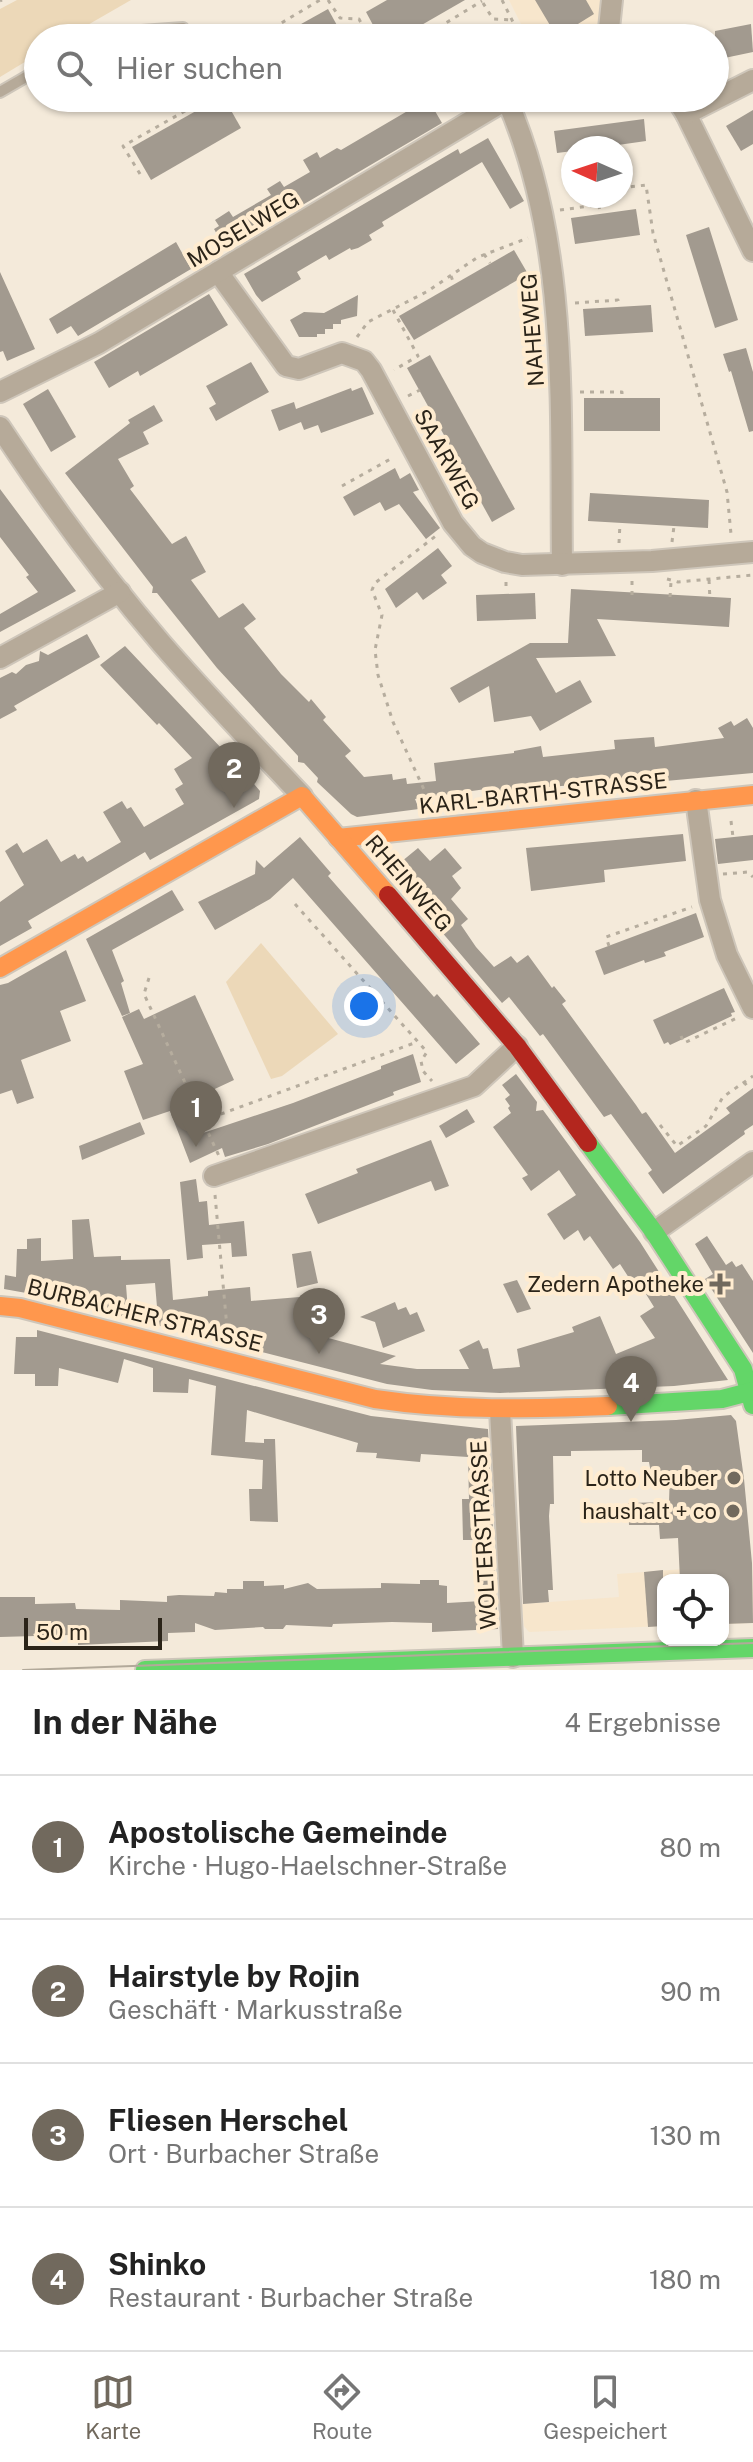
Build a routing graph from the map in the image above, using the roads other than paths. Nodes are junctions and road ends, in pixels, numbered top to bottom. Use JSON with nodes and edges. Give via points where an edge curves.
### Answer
{"nodes":[{"id":1,"x":612,"y":0,"type":"edge"},
{"id":2,"x":609,"y":24,"type":"edge"},
{"id":3,"x":24,"y":78,"type":"edge"},
{"id":4,"x":753,"y":80,"type":"edge"},
{"id":5,"x":729,"y":89,"type":"edge"},
{"id":6,"x":0,"y":92,"type":"edge"},
{"id":7,"x":486,"y":112,"type":"edge"},
{"id":8,"x":513,"y":112,"type":"edge"},
{"id":9,"x":684,"y":112,"type":"edge"},
{"id":10,"x":753,"y":251,"type":"edge"},
{"id":11,"x":218,"y":272,"type":"junction"},
{"id":12,"x":0,"y":392,"type":"edge"},
{"id":13,"x":0,"y":427,"type":"edge"},
{"id":14,"x":743,"y":553,"type":"edge"},
{"id":15,"x":562,"y":565,"type":"junction"},
{"id":16,"x":120,"y":592,"type":"junction"},
{"id":17,"x":0,"y":658,"type":"edge"},
{"id":18,"x":753,"y":795,"type":"edge"},
{"id":19,"x":302,"y":796,"type":"junction"},
{"id":20,"x":696,"y":800,"type":"junction"},
{"id":21,"x":338,"y":838,"type":"junction"},
{"id":22,"x":0,"y":968,"type":"edge"},
{"id":23,"x":748,"y":1012,"type":"edge"},
{"id":24,"x":517,"y":1046,"type":"junction"},
{"id":25,"x":753,"y":1162,"type":"edge"},
{"id":26,"x":220,"y":1173,"type":"road end"},
{"id":27,"x":654,"y":1232,"type":"junction"},
{"id":28,"x":0,"y":1306,"type":"edge"},
{"id":29,"x":752,"y":1396,"type":"edge"},
{"id":30,"x":500,"y":1410,"type":"junction"},
{"id":31,"x":753,"y":1648,"type":"edge"},
{"id":32,"x":513,"y":1664,"type":"edge"},
{"id":33,"x":364,"y":1666,"type":"edge"},
{"id":34,"x":145,"y":1670,"type":"edge"}],
"edges":[{"from":1,"to":2,"type":"street"},
{"from":3,"to":6,"type":"lane"},
{"from":4,"to":5,"type":"street"},
{"from":7,"to":11,"type":"street","name":"MOSELWEG"},
{"from":8,"to":15,"type":"street","name":"NAHEWEG","via":[[554,275]]},
{"from":9,"to":10,"type":"street"},
{"from":11,"to":12,"type":"street","name":"MOSELWEG","via":[[99,343]]},
{"from":11,"to":15,"type":"street","name":"SAARWEG","via":[[286,366],[299,369],[342,353],[364,361],[453,523],[472,546],[522,565]]},
{"from":13,"to":16,"type":"street","name":"RHEINWEG"},
{"from":14,"to":15,"type":"street","name":"SAARWEG"},
{"from":16,"to":17,"type":"street"},
{"from":16,"to":19,"type":"street","name":"RHEINWEG"},
{"from":18,"to":20,"type":"street","name":"KARL-BARTH-STRASSE"},
{"from":19,"to":21,"type":"street","name":"RHEINWEG"},
{"from":19,"to":22,"type":"street"},
{"from":20,"to":21,"type":"street","name":"KARL-BARTH-STRASSE"},
{"from":20,"to":23,"type":"street","via":[[710,900]]},
{"from":21,"to":24,"type":"street","name":"RHEINWEG"},
{"from":24,"to":26,"type":"street","via":[[474,1086]]},
{"from":24,"to":27,"type":"street","name":"RHEINWEG"},
{"from":25,"to":27,"type":"street"},
{"from":27,"to":29,"type":"street","name":"RHEINWEG","via":[[743,1369]]},
{"from":28,"to":30,"type":"street","name":"BURBACHER STRASSE","via":[[375,1399]]},
{"from":29,"to":30,"type":"street","name":"BURBACHER STRASSE"},
{"from":30,"to":32,"type":"street","name":"WOLTERSTRASSE"},
{"from":31,"to":32,"type":"street"},
{"from":32,"to":33,"type":"street"},
{"from":33,"to":34,"type":"street"}]}
